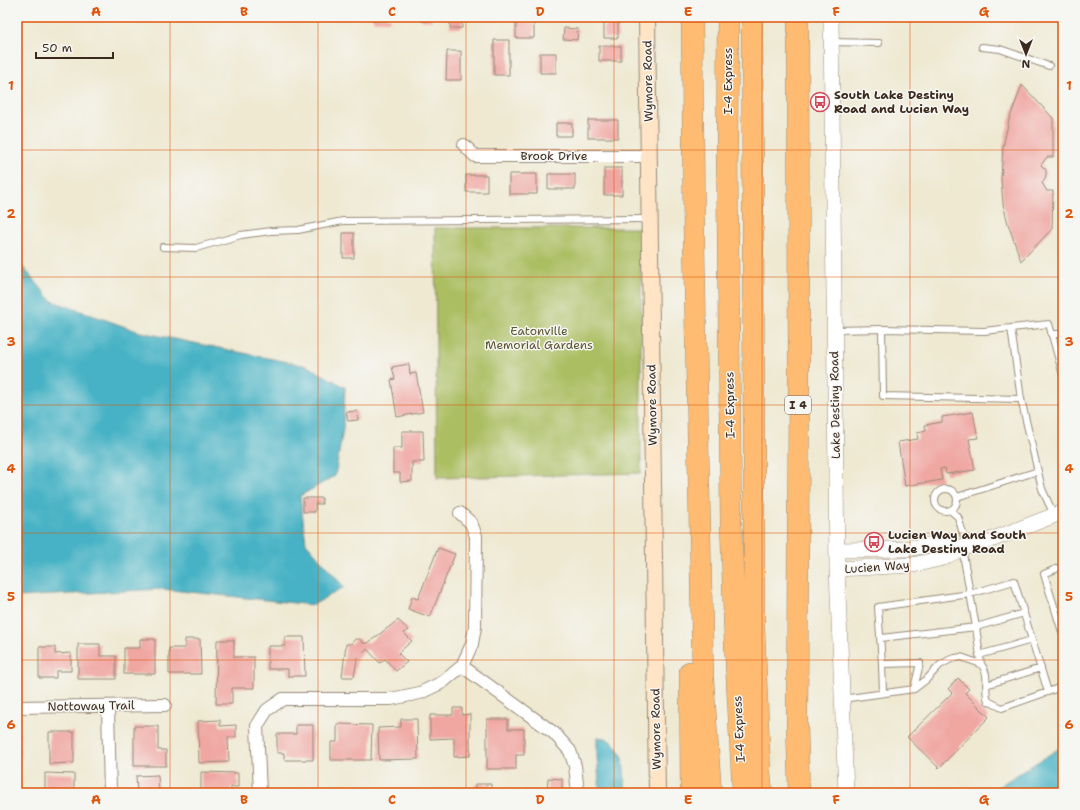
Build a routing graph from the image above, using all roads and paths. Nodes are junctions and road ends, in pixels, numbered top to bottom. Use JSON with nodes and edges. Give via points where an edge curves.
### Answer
{"nodes":[{"id":1,"x":646,"y":17,"type":"edge"},
{"id":2,"x":692,"y":17,"type":"edge"},
{"id":3,"x":721,"y":17,"type":"edge"},
{"id":4,"x":728,"y":17,"type":"edge"},
{"id":5,"x":752,"y":17,"type":"edge"},
{"id":6,"x":755,"y":17,"type":"edge"},
{"id":7,"x":798,"y":17,"type":"edge"},
{"id":8,"x":831,"y":17,"type":"edge"},
{"id":9,"x":831,"y":42,"type":"junction"},
{"id":10,"x":879,"y":43,"type":"dead end"},
{"id":11,"x":982,"y":47,"type":"dead end"},
{"id":12,"x":752,"y":48,"type":"junction"},
{"id":13,"x":1049,"y":66,"type":"dead end"},
{"id":14,"x":728,"y":78,"type":"junction"},
{"id":15,"x":464,"y":145,"type":"dead end"},
{"id":16,"x":649,"y":156,"type":"junction"},
{"id":17,"x":650,"y":219,"type":"junction"},
{"id":18,"x":163,"y":248,"type":"dead end"},
{"id":19,"x":1012,"y":328,"type":"junction"},
{"id":20,"x":882,"y":329,"type":"junction"},
{"id":21,"x":834,"y":330,"type":"junction"},
{"id":22,"x":1051,"y":334,"type":"junction"},
{"id":23,"x":1063,"y":334,"type":"edge"},
{"id":24,"x":1063,"y":375,"type":"edge"},
{"id":25,"x":1021,"y":399,"type":"junction"},
{"id":26,"x":1038,"y":470,"type":"junction"},
{"id":27,"x":957,"y":497,"type":"junction"},
{"id":28,"x":950,"y":510,"type":"junction"},
{"id":29,"x":460,"y":513,"type":"dead end"},
{"id":30,"x":1058,"y":513,"type":"edge"},
{"id":31,"x":964,"y":548,"type":"junction"},
{"id":32,"x":837,"y":550,"type":"junction"},
{"id":33,"x":1063,"y":566,"type":"edge"},
{"id":34,"x":837,"y":569,"type":"junction"},
{"id":35,"x":700,"y":584,"type":"junction"},
{"id":36,"x":970,"y":594,"type":"junction"},
{"id":37,"x":1024,"y":613,"type":"junction"},
{"id":38,"x":976,"y":627,"type":"junction"},
{"id":39,"x":1063,"y":635,"type":"edge"},
{"id":40,"x":881,"y":638,"type":"junction"},
{"id":41,"x":1032,"y":640,"type":"junction"},
{"id":42,"x":979,"y":655,"type":"junction"},
{"id":43,"x":882,"y":664,"type":"junction"},
{"id":44,"x":981,"y":664,"type":"junction"},
{"id":45,"x":462,"y":666,"type":"junction"},
{"id":46,"x":1040,"y":668,"type":"junction"},
{"id":47,"x":1063,"y":684,"type":"edge"},
{"id":48,"x":986,"y":685,"type":"junction"},
{"id":49,"x":914,"y":689,"type":"junction"},
{"id":50,"x":1048,"y":692,"type":"junction"},
{"id":51,"x":883,"y":693,"type":"junction"},
{"id":52,"x":842,"y":699,"type":"junction"},
{"id":53,"x":165,"y":705,"type":"dead end"},
{"id":54,"x":108,"y":706,"type":"junction"},
{"id":55,"x":17,"y":707,"type":"edge"},
{"id":56,"x":110,"y":793,"type":"edge"},
{"id":57,"x":260,"y":793,"type":"edge"},
{"id":58,"x":578,"y":793,"type":"edge"},
{"id":59,"x":657,"y":793,"type":"edge"},
{"id":60,"x":690,"y":793,"type":"edge"},
{"id":61,"x":711,"y":793,"type":"edge"},
{"id":62,"x":743,"y":793,"type":"edge"},
{"id":63,"x":762,"y":793,"type":"edge"},
{"id":64,"x":799,"y":793,"type":"edge"},
{"id":65,"x":846,"y":793,"type":"edge"}],
"edges":[{"from":1,"to":16,"type":"main road","name":"Wymore Road"},
{"from":2,"to":35,"type":"highway"},
{"from":3,"to":14,"type":"highway","via":[[723,58]]},
{"from":4,"to":14,"type":"highway","name":"I-4 Express"},
{"from":5,"to":12,"type":"highway","name":"I-4 Express"},
{"from":6,"to":12,"type":"highway"},
{"from":7,"to":64,"type":"highway","number":"I 4"},
{"from":8,"to":9,"type":"street","name":"Lake Destiny Road"},
{"from":9,"to":10,"type":"lane"},
{"from":9,"to":21,"type":"street","name":"Lake Destiny Road"},
{"from":11,"to":13,"type":"lane","via":[[1000,49]]},
{"from":12,"to":63,"type":"highway","name":"I-4 Express","via":[[754,628]]},
{"from":14,"to":62,"type":"highway","name":"I-4 Express","via":[[731,522]]},
{"from":15,"to":16,"type":"street","name":"Brook Drive","via":[[475,156]]},
{"from":16,"to":17,"type":"main road","name":"Wymore Road"},
{"from":17,"to":18,"type":"lane","via":[[343,221],[298,230],[241,235],[196,248]]},
{"from":17,"to":59,"type":"main road","name":"Wymore Road"},
{"from":19,"to":20,"type":"lane","via":[[984,331]]},
{"from":19,"to":22,"type":"lane","via":[[1049,324]]},
{"from":19,"to":25,"type":"lane"},
{"from":20,"to":21,"type":"lane"},
{"from":20,"to":25,"type":"lane","via":[[884,396]]},
{"from":21,"to":32,"type":"street","name":"Lake Destiny Road"},
{"from":22,"to":23,"type":"lane"},
{"from":22,"to":24,"type":"lane"},
{"from":25,"to":26,"type":"lane"},
{"from":26,"to":27,"type":"lane"},
{"from":26,"to":30,"type":"lane","via":[[1042,489]]},
{"from":27,"to":28,"type":"lane","via":[[956,505]]},
{"from":27,"to":28,"type":"lane","via":[[947,488],[939,490],[935,496],[935,504],[939,509]]},
{"from":28,"to":31,"type":"lane","via":[[958,517]]},
{"from":29,"to":45,"type":"street","via":[[471,523],[476,536],[475,627],[472,644]]},
{"from":30,"to":31,"type":"street","name":"Lucien Way"},
{"from":31,"to":32,"type":"street","name":"Lucien Way","via":[[940,543],[906,549]]},
{"from":31,"to":34,"type":"street","name":"Lucien Way","via":[[943,558],[913,564]]},
{"from":31,"to":36,"type":"lane"},
{"from":32,"to":34,"type":"street","name":"Lake Destiny Road"},
{"from":33,"to":39,"type":"lane","via":[[1044,574]]},
{"from":34,"to":52,"type":"street","name":"Lake Destiny Road"},
{"from":35,"to":60,"type":"highway","via":[[691,625]]},
{"from":35,"to":61,"type":"highway"},
{"from":36,"to":37,"type":"lane","via":[[1014,581]]},
{"from":36,"to":38,"type":"lane"},
{"from":36,"to":40,"type":"lane","via":[[878,607]]},
{"from":37,"to":38,"type":"lane"},
{"from":37,"to":41,"type":"lane"},
{"from":38,"to":40,"type":"lane"},
{"from":38,"to":42,"type":"lane"},
{"from":40,"to":43,"type":"lane"},
{"from":41,"to":42,"type":"lane"},
{"from":41,"to":46,"type":"lane"},
{"from":42,"to":44,"type":"lane"},
{"from":43,"to":49,"type":"lane","via":[[920,663]]},
{"from":43,"to":51,"type":"lane"},
{"from":44,"to":48,"type":"lane","via":[[987,676]]},
{"from":44,"to":49,"type":"lane","via":[[961,657],[951,659],[940,665]]},
{"from":45,"to":57,"type":"street","via":[[443,682],[420,693],[391,699],[283,699],[267,710],[257,726]]},
{"from":45,"to":58,"type":"street","via":[[554,733],[570,751],[575,766]]},
{"from":46,"to":48,"type":"lane"},
{"from":46,"to":50,"type":"lane"},
{"from":47,"to":50,"type":"lane"},
{"from":48,"to":50,"type":"lane","via":[[988,700],[1002,708]]},
{"from":49,"to":51,"type":"lane"},
{"from":51,"to":52,"type":"lane"},
{"from":52,"to":65,"type":"street","name":"Lake Destiny Road"},
{"from":53,"to":54,"type":"street","name":"Nottoway Trail"},
{"from":54,"to":55,"type":"street","name":"Nottoway Trail"},
{"from":54,"to":56,"type":"street"}]}
